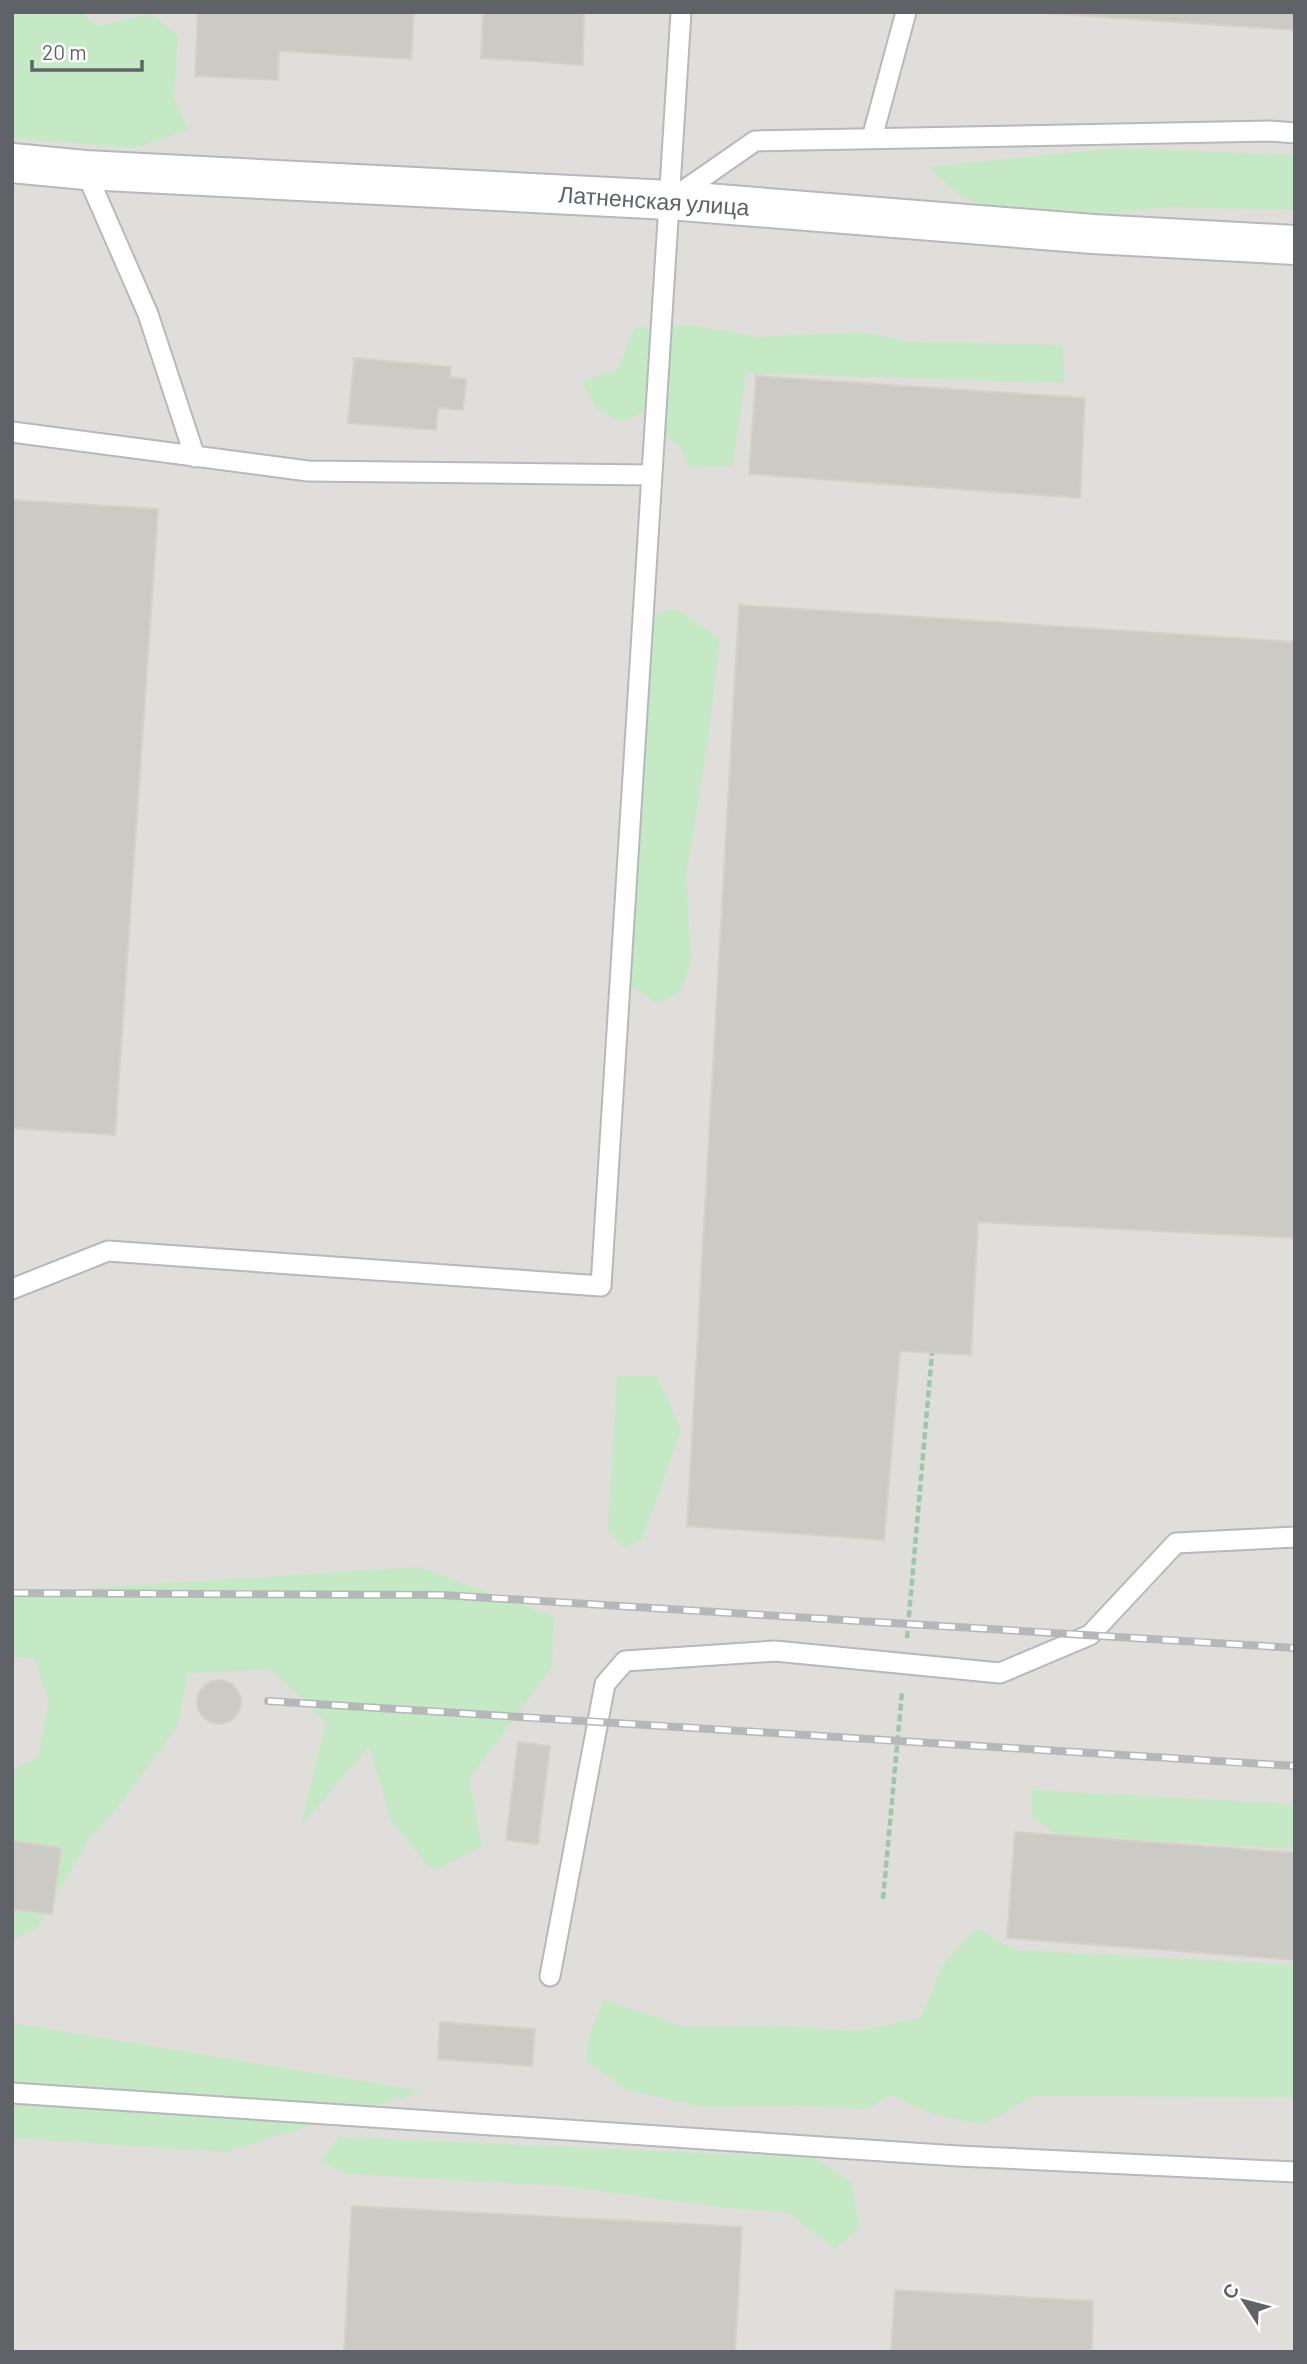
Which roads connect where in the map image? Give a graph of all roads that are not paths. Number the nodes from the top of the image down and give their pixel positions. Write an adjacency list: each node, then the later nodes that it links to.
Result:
1 (681, 12): 7 (lane)
2 (906, 12): 4 (lane)
3 (1295, 133): 4 (lane)
4 (872, 138): 7 (lane)
5 (12, 163): 6 (street, Латненская улица)
6 (85, 170): 7 (street, Латненская улица); 10 (lane)
7 (669, 200): 8 (street, Латненская улица); 11 (lane)
8 (1295, 245)
9 (12, 432): 10 (lane)
10 (195, 457): 11 (lane)
11 (650, 475): 12 (lane)
12 (12, 1289)
13 (1295, 1537): 14 (lane)
14 (550, 1976)
15 (12, 2093): 16 (lane)
16 (1295, 2172)

